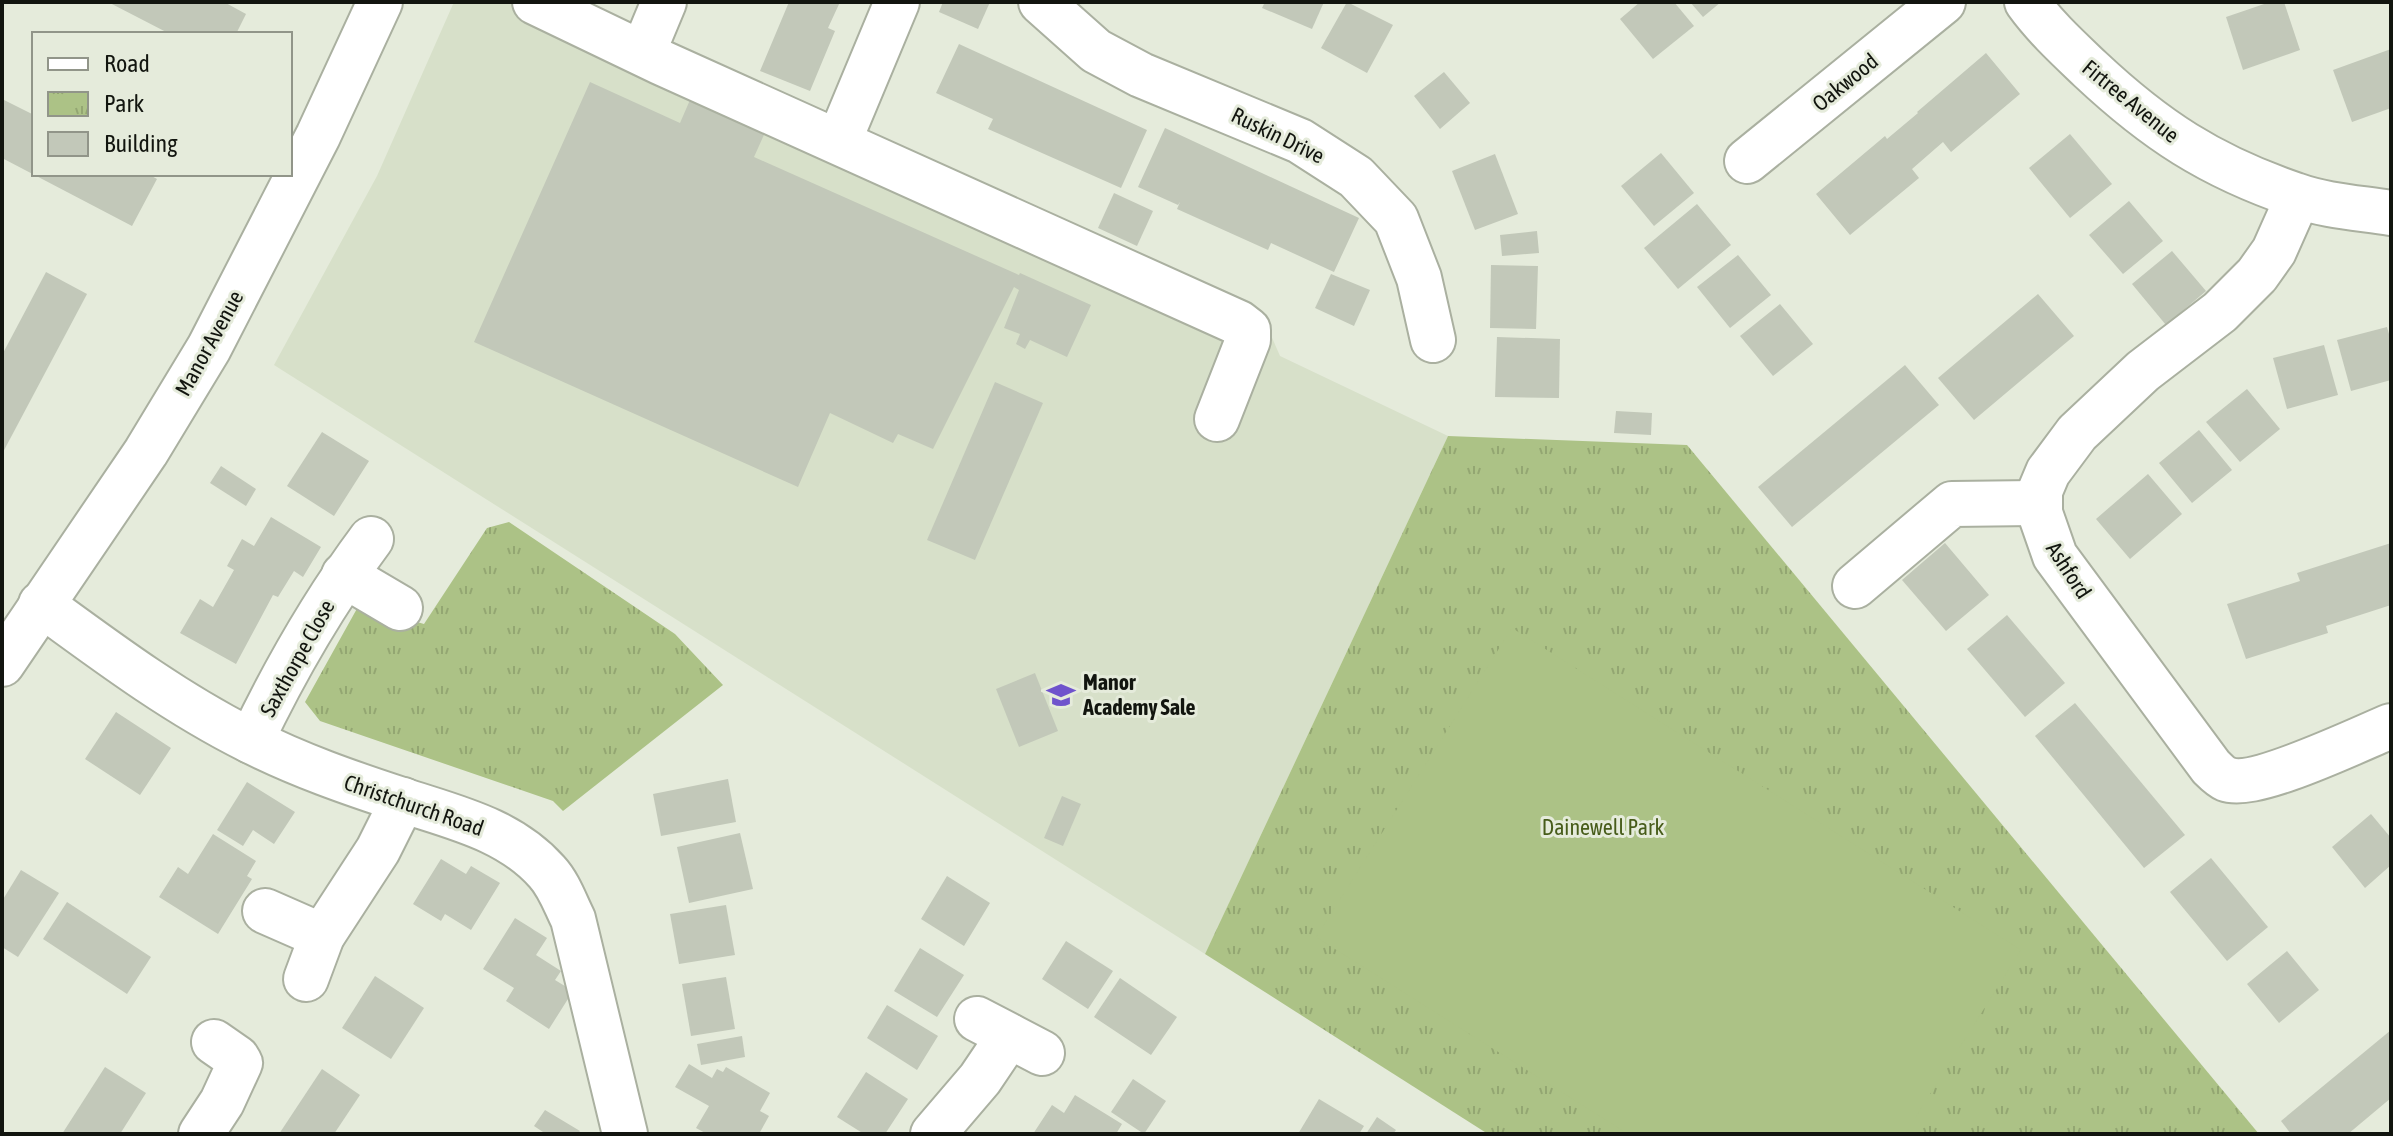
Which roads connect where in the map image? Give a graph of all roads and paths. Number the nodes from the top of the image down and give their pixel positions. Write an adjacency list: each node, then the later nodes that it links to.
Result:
1 (380, 2): 17 (street, Manor Avenue)
2 (535, 2): 12 (street)
3 (897, 2): 7 (street)
4 (1041, 2): 11 (street, Ruskin Drive)
5 (1943, 2): 8 (street, Oakwood)
6 (2027, 2): 9 (street, Firtree Avenue)
7 (841, 136)
8 (1747, 161)
9 (2298, 197): 10 (street, Firtree Avenue); 13 (street)
10 (2391, 213)
11 (1433, 340)
12 (1217, 419)
13 (2040, 503): 16 (street); 20 (street, Ashford)
14 (371, 539): 15 (street, Saxthorpe Close)
15 (344, 575): 18 (street, Saxthorpe Close); 21 (street, Saxthorpe Close)
16 (1855, 586)
17 (41, 604): 19 (street, Manor Avenue); 21 (street, Christchurch Road)
18 (400, 608)
19 (2, 664)
20 (2391, 726)
21 (251, 741): 22 (street, Christchurch Road)
22 (403, 800): 24 (street); 29 (street, Christchurch Road)
23 (265, 911): 24 (street)
24 (322, 936): 25 (street)
25 (306, 979)
26 (1009, 1036): 30 (street)
27 (214, 1042): 28 (street)
28 (201, 1134)
29 (625, 1134)
30 (933, 1134)

